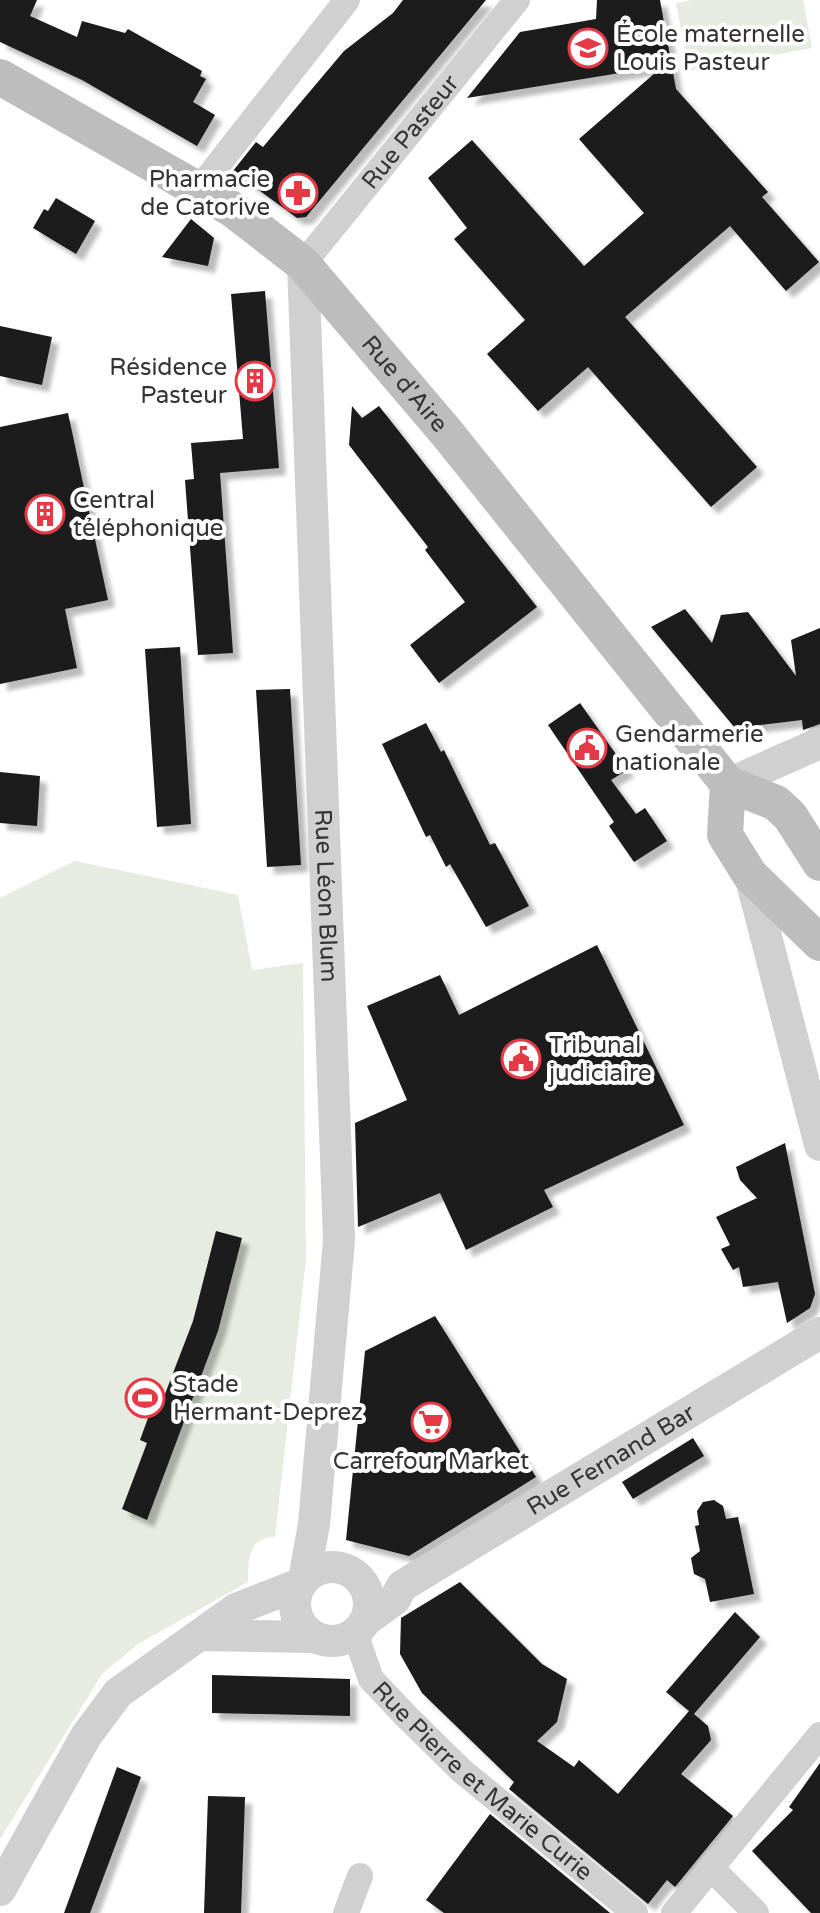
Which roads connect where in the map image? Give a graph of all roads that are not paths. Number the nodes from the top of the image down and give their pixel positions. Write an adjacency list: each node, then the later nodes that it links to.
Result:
1 (347, 0): 4 (street)
2 (517, 0): 5 (street, Rue Pasteur)
3 (0, 77): 4 (main road, Rue d'Aire)
4 (199, 189): 5 (main road, Rue d'Aire)
5 (303, 264): 7 (main road, Rue d'Aire); 13 (street, Rue Léon Blum)
6 (820, 743): 7 (street)
7 (728, 784): 8 (main road); 9 (main road)
8 (819, 869)
9 (750, 875): 10 (main road); 11 (street)
10 (820, 943)
11 (820, 1145)
12 (820, 1333): 14 (street, Rue Fernand Bar)
13 (323, 1576): 14 (street); 15 (street); 16 (street); 17 (street)
14 (402, 1586): 15 (street, Rue Fernand Bar)
15 (360, 1627): 17 (street); 23 (street, Rue Pierre et Marie Curie)
16 (200, 1635): 17 (street); 21 (street)
17 (314, 1637)
18 (820, 1735): 19 (street)
19 (712, 1869): 24 (street); 25 (street)
20 (360, 1876): 22 (street)
21 (0, 1890)
22 (346, 1913)
23 (635, 1913)
24 (674, 1913)
25 (756, 1913)

